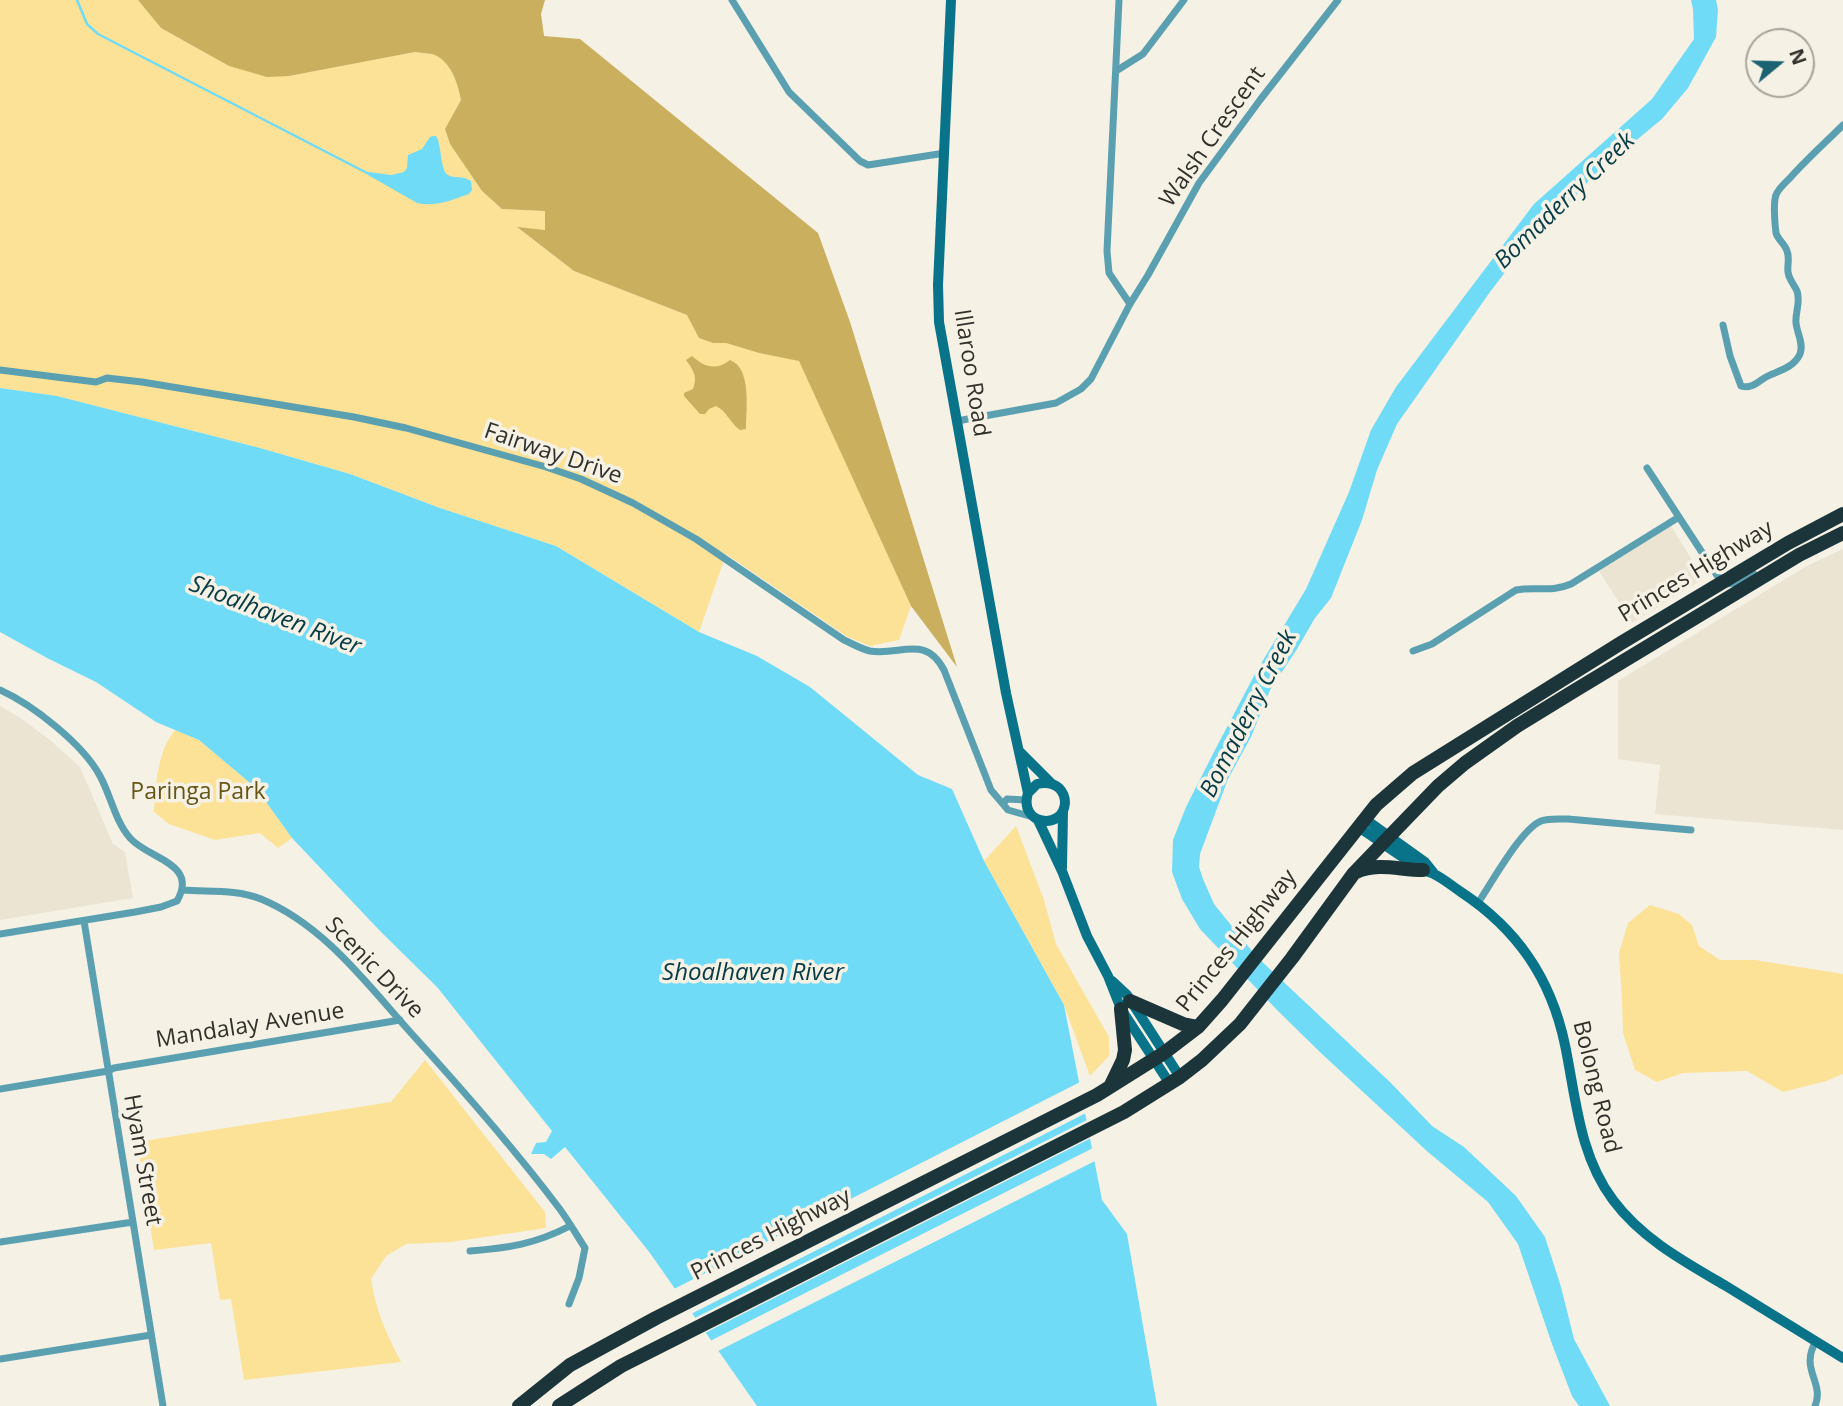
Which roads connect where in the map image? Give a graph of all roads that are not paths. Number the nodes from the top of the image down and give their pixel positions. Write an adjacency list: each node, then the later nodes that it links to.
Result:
1 (732, 0): 8 (street)
2 (951, 0): 8 (main road, Illaroo Road)
3 (1119, 0): 6 (street)
4 (1184, 0): 6 (street)
5 (1338, 0): 9 (street, Walsh Crescent)
6 (1116, 71): 9 (street)
7 (1843, 125): 10 (street)
8 (944, 153): 12 (main road, Illaroo Road)
9 (1130, 304): 12 (street, Walsh Crescent)
10 (1723, 324)
11 (0, 370): 24 (street, Fairway Drive)
12 (957, 421): 21 (main road, Illaroo Road)
13 (1647, 468): 15 (street)
14 (1843, 514): 18 (highway, Princes Highway)
15 (1679, 517): 18 (street); 19 (street)
16 (1843, 533): 17 (highway, Princes Highway)
17 (1799, 555): 18 (street); 29 (highway, Princes Highway)
18 (1722, 583): 27 (highway, Princes Highway)
19 (1413, 651)
20 (0, 690): 33 (street)
21 (1017, 749): 22 (main road, Illaroo Road); 23 (main road, Illaroo Road)
22 (1051, 783): 23 (main road); 25 (main road, Illaroo Road)
23 (1027, 796): 24 (street); 26 (main road, Illaroo Road)
24 (1003, 804): 26 (street)
25 (1063, 809): 26 (main road); 30 (main road, Illaroo Road)
26 (1035, 818): 30 (main road, Illaroo Road)
27 (1362, 823): 29 (main road, Bolong Road); 39 (highway, Princes Highway)
28 (1690, 830): 34 (street)
29 (1386, 840): 31 (main road, Bolong Road); 32 (highway, Princes Highway)
30 (1062, 871): 37 (main road, Illaroo Road)
31 (1429, 872): 32 (highway); 34 (main road, Bolong Road)
32 (1354, 873): 42 (highway, Princes Highway)
33 (183, 890): 35 (street); 38 (street, Scenic Drive)
34 (1478, 903): 51 (main road, Bolong Road)
35 (84, 921): 36 (street); 41 (street, Hyam Street)
36 (0, 934)
37 (1126, 1005): 39 (highway); 40 (main road, Illaroo Road); 44 (highway)
38 (400, 1020): 41 (street, Mandalay Avenue); 46 (street, Scenic Drive)
39 (1198, 1027): 40 (highway, Princes Highway)
40 (1159, 1056): 42 (main road, Illaroo Road); 44 (highway, Princes Highway)
41 (107, 1071): 43 (street, Mandalay Avenue); 45 (street, Hyam Street)
42 (1175, 1080): 56 (highway, Princes Highway)
43 (0, 1089)
44 (1103, 1092): 54 (highway, Princes Highway)
45 (133, 1222): 47 (street); 50 (street, Hyam Street)
46 (570, 1226): 48 (street); 49 (street, Scenic Drive)
47 (0, 1242)
48 (470, 1251)
49 (569, 1304)
50 (151, 1335): 53 (street); 55 (street, Hyam Street)
51 (1816, 1341): 52 (main road, Bolong Road); 57 (street)
52 (1843, 1358)
53 (0, 1359)
54 (518, 1405)
55 (163, 1406)
56 (559, 1406)
57 (1815, 1406)

